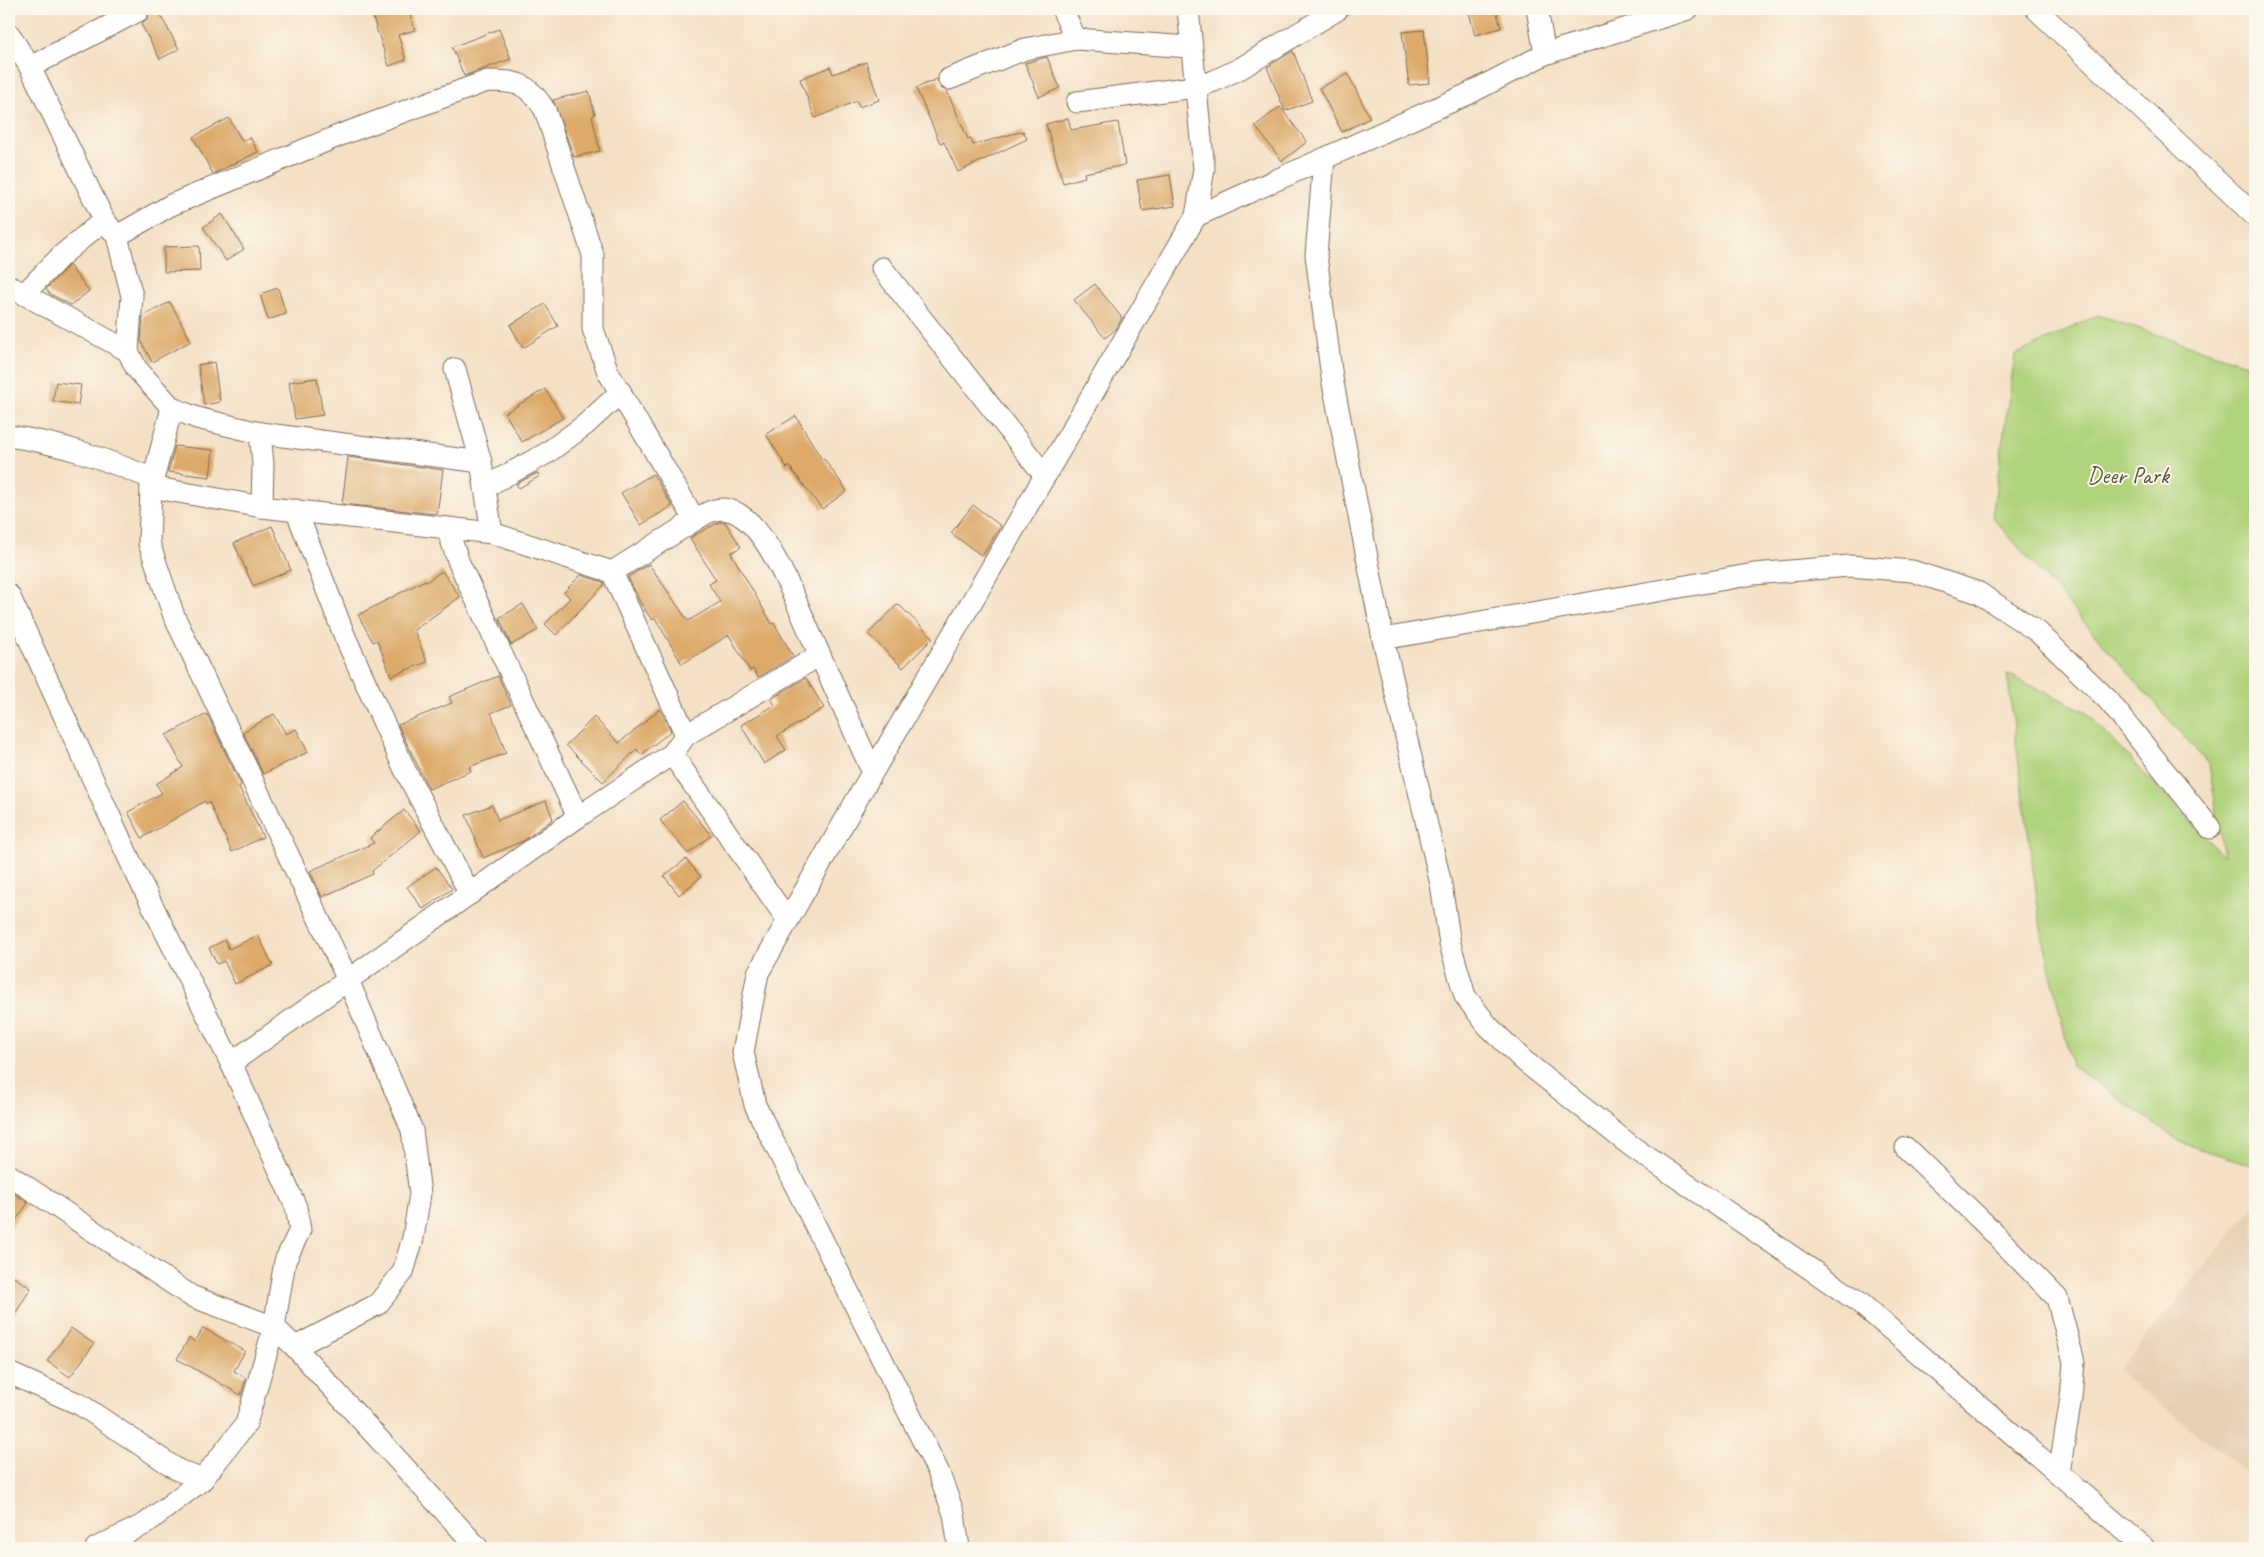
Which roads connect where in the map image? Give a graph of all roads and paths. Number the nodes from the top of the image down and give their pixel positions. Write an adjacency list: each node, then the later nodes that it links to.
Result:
1 (1062, 9): 10 (street)
2 (1188, 9): 11 (street)
3 (1537, 9): 12 (street)
4 (1688, 9): 8 (street)
5 (2036, 9): 19 (street)
6 (141, 10): 13 (street)
7 (1336, 10): 15 (street)
8 (1649, 15): 12 (street)
9 (9, 34): 13 (street)
10 (1076, 39): 11 (street); 14 (street)
11 (1190, 46): 15 (street)
12 (1545, 54): 17 (street)
13 (30, 67): 20 (street)
14 (949, 79)
15 (1195, 87): 16 (street); 18 (street)
16 (1077, 102)
17 (1324, 160): 18 (street); 40 (street)
18 (1196, 216): 30 (street)
19 (2255, 216)
20 (110, 228): 22 (street); 23 (street); 25 (street)
21 (882, 268): 30 (street)
22 (14, 292): 23 (street)
23 (128, 351): 26 (street)
24 (455, 369): 29 (street)
25 (621, 392): 32 (street); 35 (street)
26 (172, 408): 27 (street); 31 (street)
27 (260, 433): 29 (street); 33 (street)
28 (9, 436): 31 (street)
29 (481, 462): 32 (street)
30 (1045, 476): 44 (street)
31 (152, 483): 33 (street); 49 (street)
32 (485, 487): 37 (street)
33 (262, 507): 34 (street)
34 (296, 510): 36 (street); 47 (street)
35 (695, 520): 38 (street); 41 (street)
36 (447, 528): 37 (street); 45 (street)
37 (492, 533): 38 (street)
38 (612, 572): 42 (street)
39 (9, 595): 50 (street)
40 (1383, 639): 46 (street); 56 (street)
41 (820, 655): 42 (street); 44 (street)
42 (686, 735): 43 (street)
43 (672, 754): 45 (street); 48 (street)
44 (872, 771): 48 (street)
45 (578, 817): 47 (street)
46 (2210, 828)
47 (470, 894): 49 (street)
48 (787, 919): 60 (street)
49 (348, 980): 50 (street); 54 (street)
50 (232, 1063): 53 (street)
51 (1906, 1148): 56 (street)
52 (9, 1175): 53 (street)
53 (274, 1327): 54 (street); 57 (street)
54 (295, 1347): 59 (street)
55 (9, 1373): 57 (street)
56 (2059, 1473): 61 (street)
57 (202, 1480): 58 (street)
58 (96, 1548)
59 (478, 1548)
60 (959, 1548)
61 (2145, 1548)

